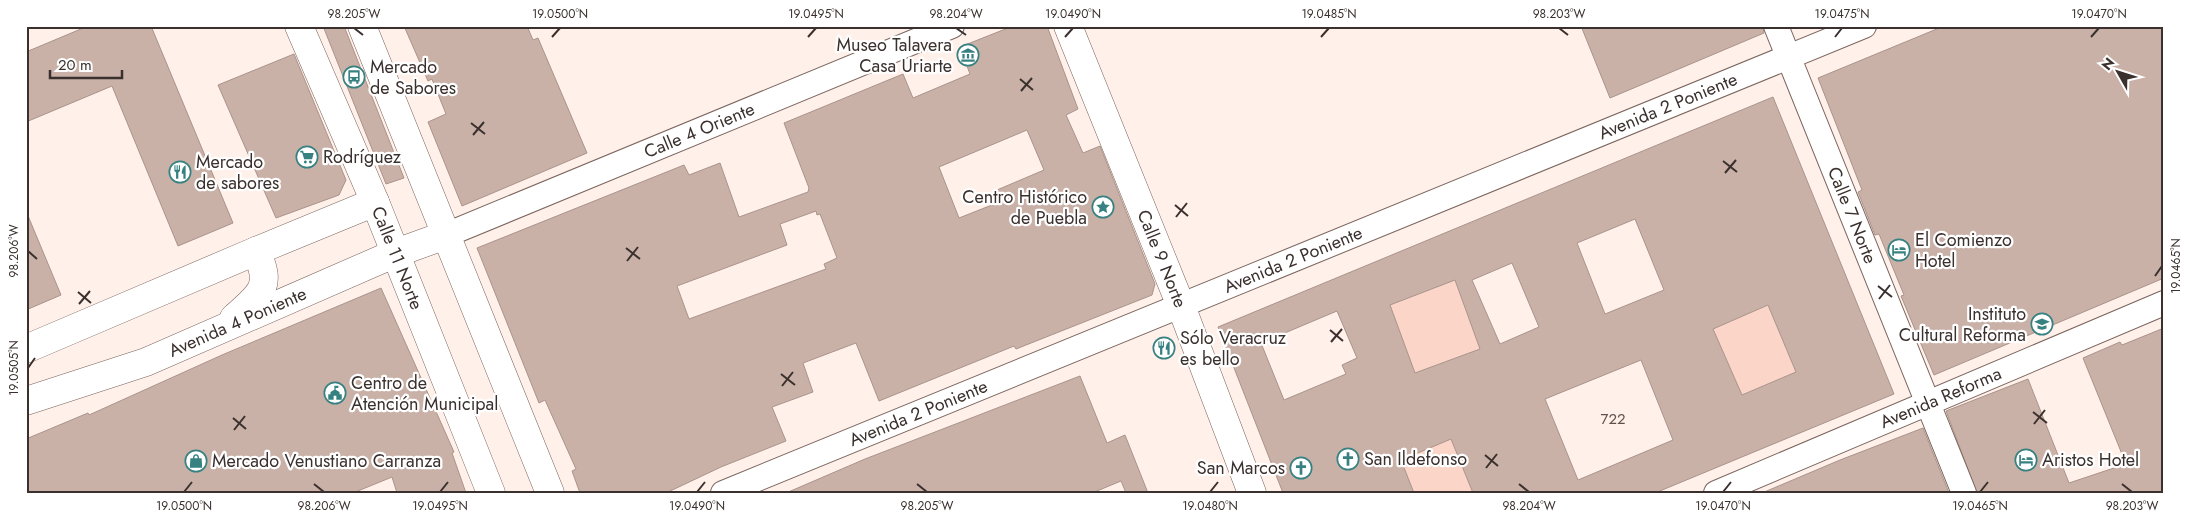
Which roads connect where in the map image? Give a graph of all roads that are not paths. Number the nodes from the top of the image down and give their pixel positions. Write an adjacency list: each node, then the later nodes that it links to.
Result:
1 (299, 26): 8 (main road, Calle 11 Norte)
2 (362, 26): 9 (main road)
3 (952, 26): 9 (street, Calle 4 Oriente)
4 (1068, 26): 13 (main road, Calle 9 Norte)
5 (1776, 26): 7 (street, Calle 7 Norte)
6 (1864, 26): 7 (street, Avenida 2 Poniente)
7 (1788, 58): 13 (street, Avenida 2 Poniente); 17 (street, Calle 7 Norte)
8 (376, 202): 10 (main road); 11 (main road, Calle 11 Norte)
9 (446, 235): 11 (main road, Avenida 4 Poniente); 19 (main road)
10 (256, 250): 14 (main road); 15 (main road)
11 (396, 253): 14 (main road, Avenida 4 Poniente); 18 (main road, Calle 11 Norte)
12 (2164, 303): 17 (street, Avenida Reforma)
13 (1181, 306): 20 (street, Avenida 2 Poniente); 21 (main road, Calle 9 Norte)
14 (221, 329): 16 (main road, Avenida 4 Poniente)
15 (26, 349)
16 (26, 401)
17 (1929, 402): 22 (street, Avenida Reforma); 23 (street, Calle 7 Norte)
18 (491, 493)
19 (550, 493)
20 (723, 493)
21 (1252, 493)
22 (1716, 493)
23 (1964, 493)

